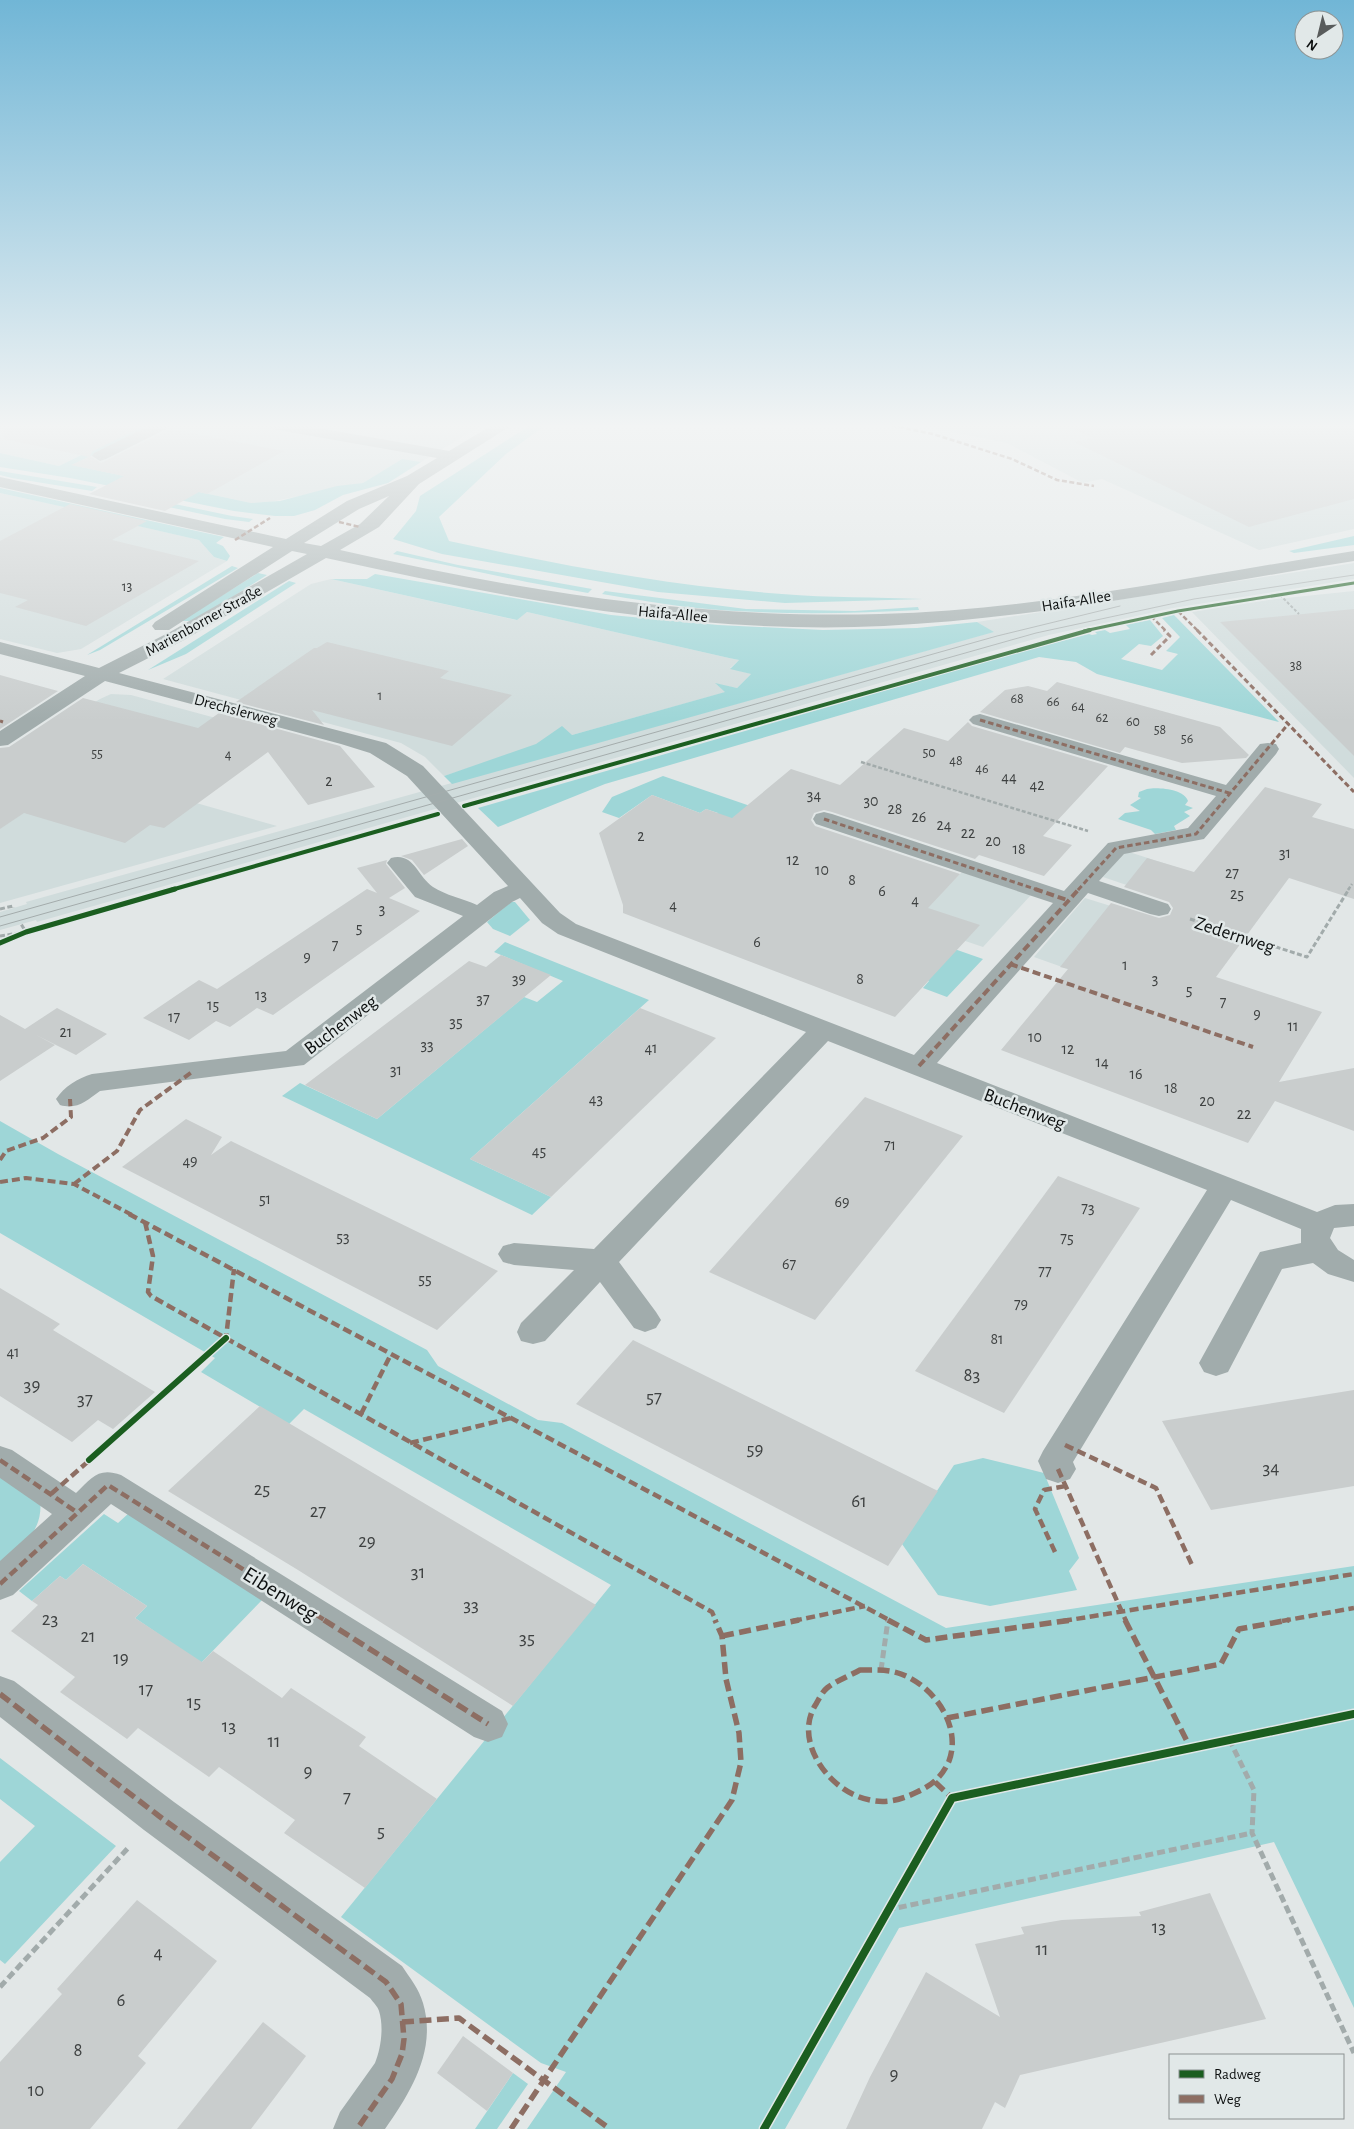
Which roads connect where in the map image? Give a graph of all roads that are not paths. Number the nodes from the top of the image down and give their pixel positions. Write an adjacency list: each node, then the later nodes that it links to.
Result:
1 (188, 523): 4 (street, Haifa-Allee)
2 (322, 523): 4 (street, Marienborner Straße)
3 (372, 523): 5 (street, Marienborner Straße)
4 (286, 545): 5 (street, Haifa-Allee); 8 (street, Marienborner Straße)
5 (324, 553): 6 (street, Haifa-Allee); 8 (street, Marienborner Straße)
6 (1354, 556)
7 (0, 648): 8 (street, Drechslerweg)
8 (104, 672): 10 (street, Marienborner Straße); 13 (street, Drechslerweg)
9 (980, 720): 12 (street)
10 (0, 740)
11 (1268, 749): 12 (street)
12 (1229, 793): 17 (street)
13 (452, 810): 16 (street, Buchenweg)
14 (824, 819): 17 (street)
15 (399, 864): 19 (street)
16 (522, 888): 19 (street, Buchenweg); 20 (street, Buchenweg)
17 (1074, 892): 18 (street); 21 (street)
18 (1159, 909)
19 (481, 915): 22 (street, Buchenweg)
20 (824, 1029): 21 (street, Buchenweg); 27 (street)
21 (919, 1066): 23 (street, Buchenweg)
22 (70, 1099)
23 (1225, 1186): 25 (street, Buchenweg); 33 (street)
24 (1354, 1215): 25 (street)
25 (1318, 1238): 28 (street, Buchenweg); 31 (street)
26 (514, 1254): 27 (street)
27 (601, 1261): 29 (street); 30 (street)
28 (1354, 1271)
29 (644, 1320)
30 (533, 1332)
31 (1216, 1363)
32 (0, 1460): 34 (street)
33 (1058, 1469)
34 (78, 1513): 35 (street, Eibenweg); 37 (street, Eibenweg)
35 (0, 1584)
36 (0, 1694): 38 (street)
37 (488, 1724)
38 (357, 2129)

